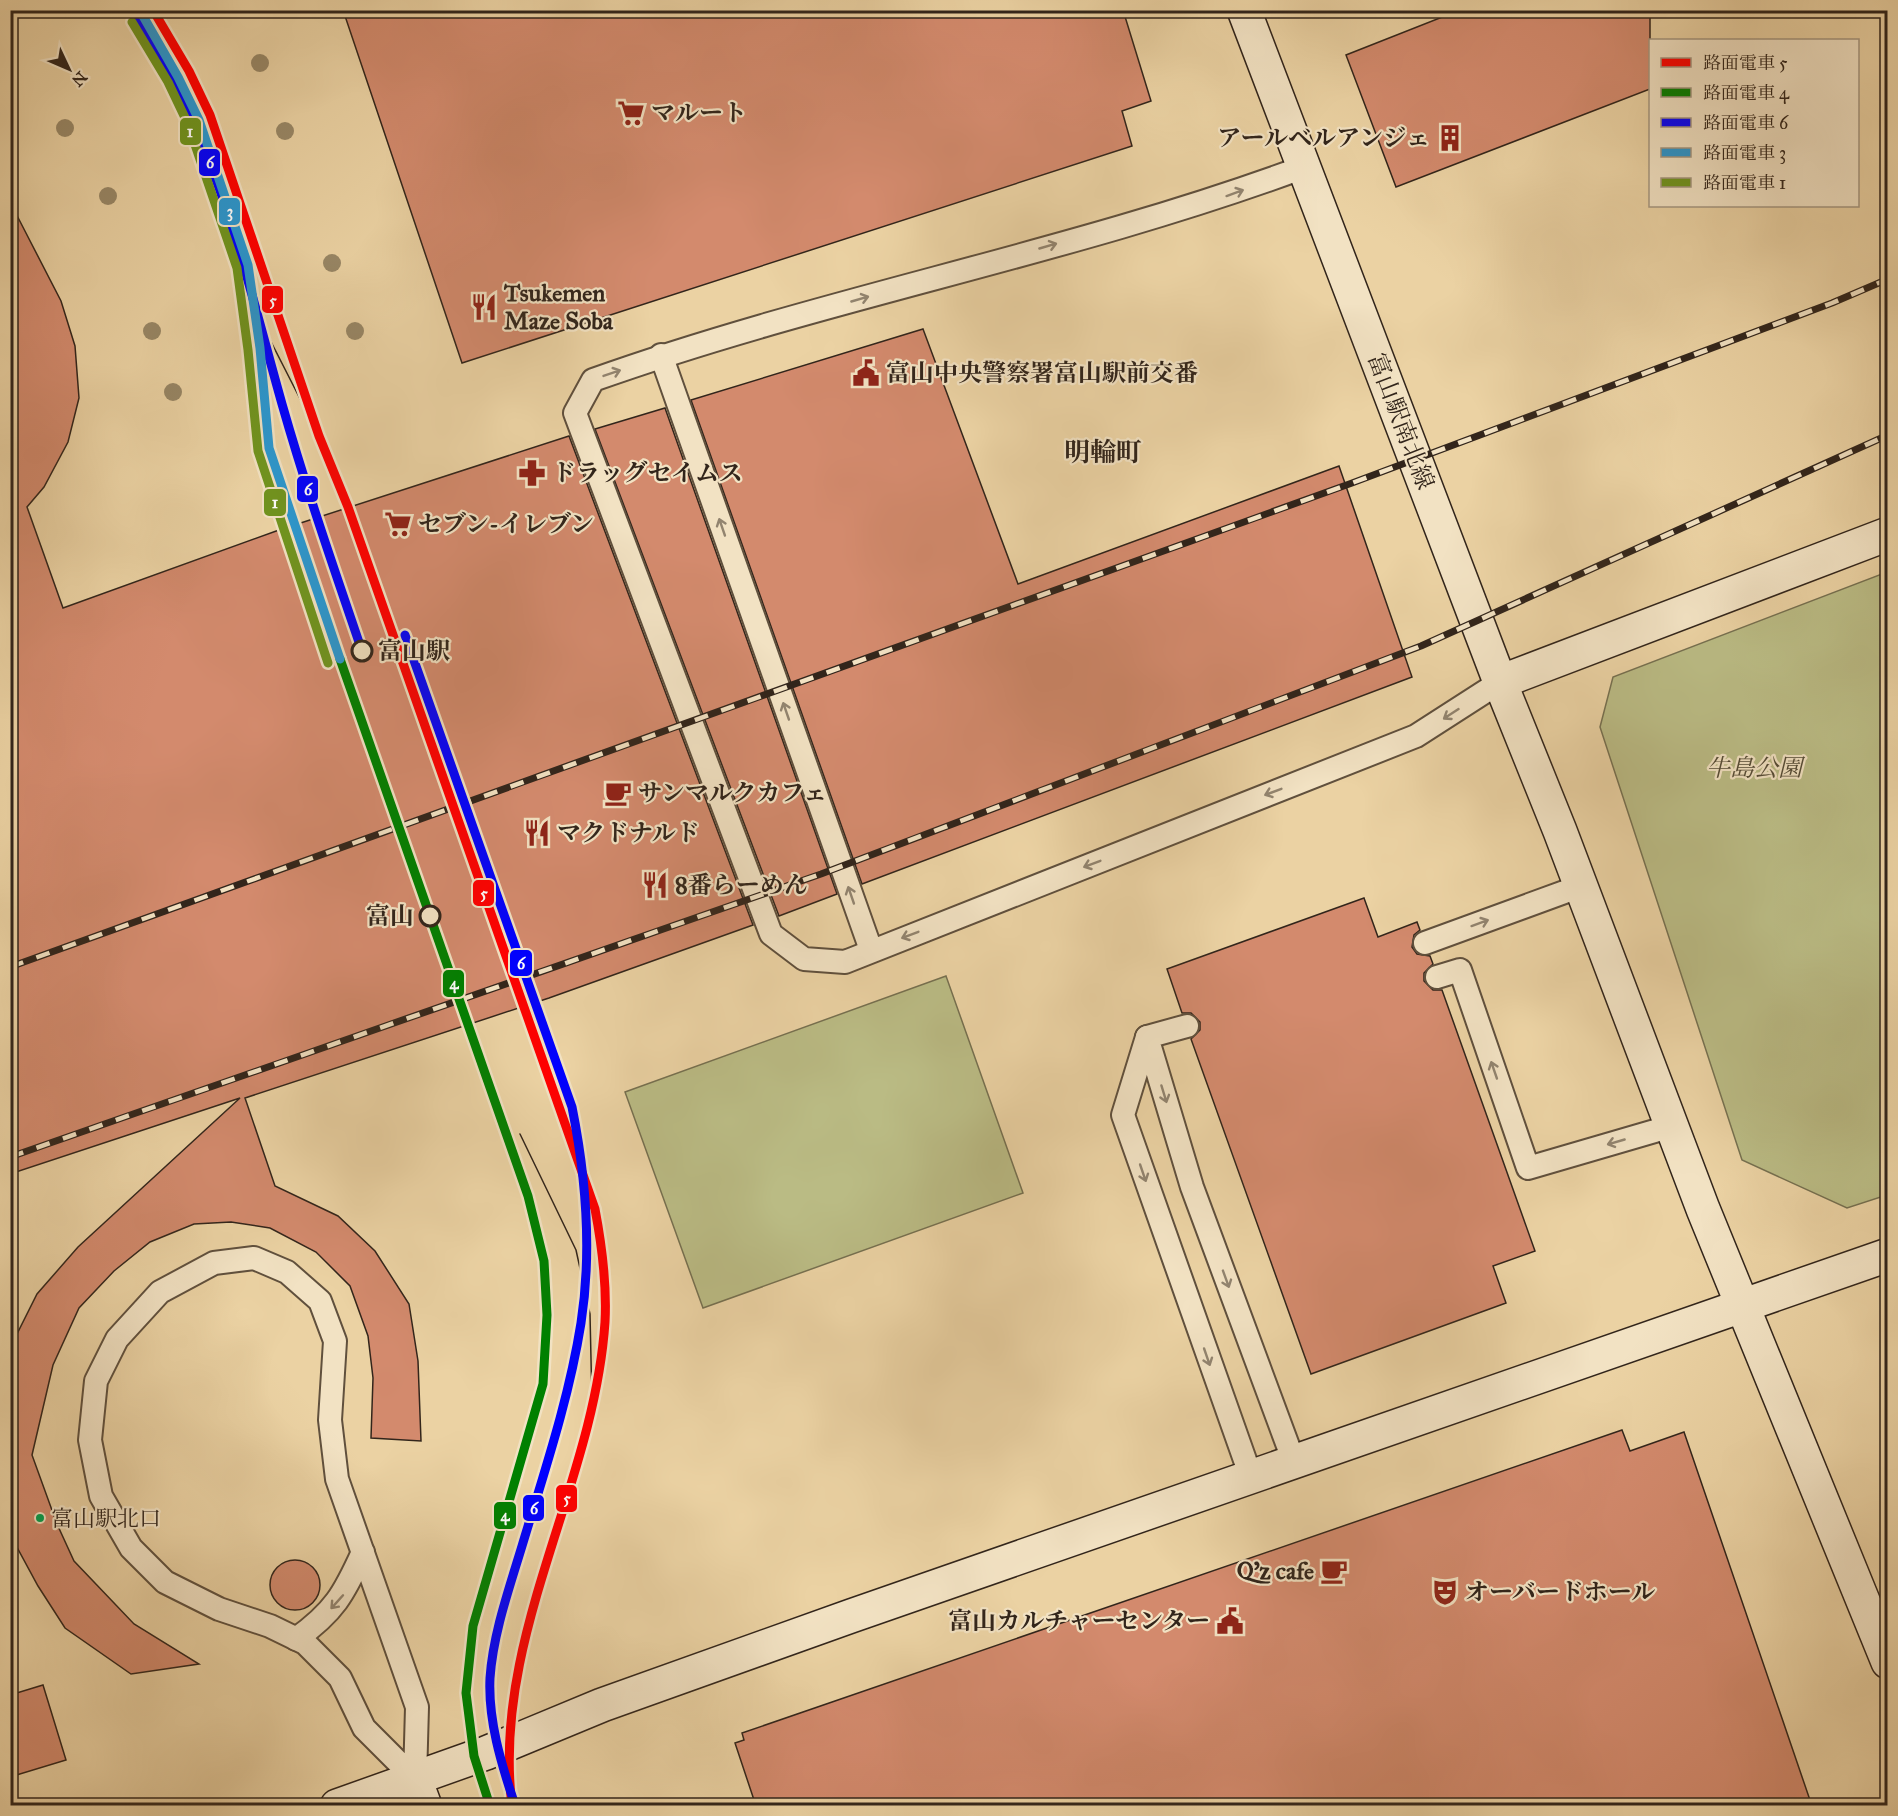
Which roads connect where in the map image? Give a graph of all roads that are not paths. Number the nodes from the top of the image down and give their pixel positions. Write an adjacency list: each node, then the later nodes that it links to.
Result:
1 (1244, 10): 2 (street, 富山駅南北線)
2 (1304, 167): 3 (lane, one-way to 2); 5 (street, 富山駅南北線)
3 (661, 355): 8 (lane, one-way to 3); 8 (lane, one-way to 3)
4 (1887, 534): 5 (street)
5 (1500, 682): 6 (street, 富山駅南北線); 8 (lane, one-way to 8)
6 (1581, 886): 7 (lane, one-way to 6); 12 (street, 富山駅南北線)
7 (1425, 943)
8 (871, 951)
9 (1437, 977): 12 (lane, one-way to 9)
10 (1187, 1026): 11 (lane)
11 (1147, 1037): 15 (lane, one-way to 15); 16 (lane, one-way to 16)
12 (1672, 1126): 14 (street, 富山駅南北線)
13 (1887, 1255): 14 (street)
14 (1742, 1304): 15 (street); 19 (street, 富山駅南北線)
15 (1294, 1462): 16 (street)
16 (1251, 1477): 20 (street)
17 (363, 1552): 18 (lane, one-way to 18); 18 (lane); 20 (lane)
18 (296, 1639): 20 (lane)
19 (1887, 1662)
20 (420, 1792): 21 (street)
21 (337, 1806)

